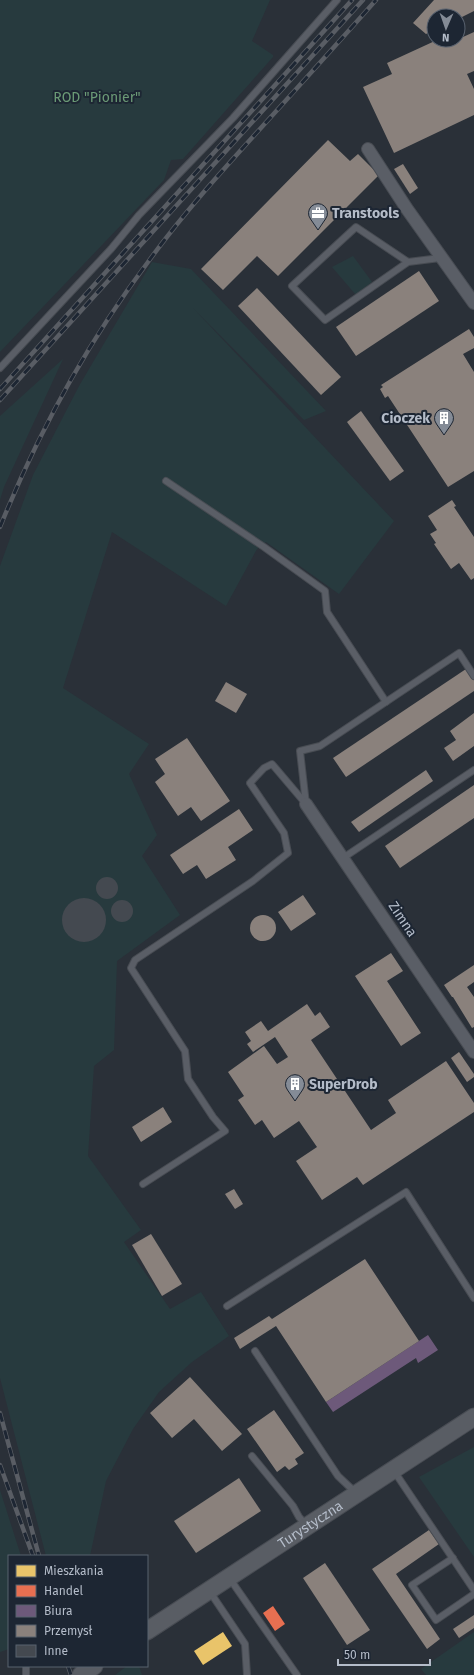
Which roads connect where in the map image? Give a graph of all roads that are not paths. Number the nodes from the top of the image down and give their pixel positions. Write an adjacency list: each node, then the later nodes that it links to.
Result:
1 (337, 0): 6 (lane)
2 (368, 149): 3 (street)
3 (440, 258): 4 (lane); 5 (street)
4 (408, 262): 4 (lane)
5 (474, 304)
6 (0, 368)
7 (166, 481): 9 (lane)
8 (474, 676): 9 (lane)
9 (386, 702): 11 (lane)
10 (474, 770): 12 (lane)
11 (306, 804): 13 (street, Zimna); 14 (lane)
12 (346, 856)
13 (474, 1052)
14 (144, 1184)
15 (474, 1298): 16 (lane)
16 (227, 1306)
17 (255, 1351): 21 (lane)
18 (474, 1417): 20 (main road, Turystyczna)
19 (252, 1456): 22 (lane)
20 (393, 1470): 21 (main road, Turystyczna); 23 (lane)
21 (357, 1494): 22 (main road, Turystyczna)
22 (307, 1526): 24 (main road, Turystyczna)
23 (453, 1558): 26 (lane); 27 (lane)
24 (229, 1578): 25 (main road, Turystyczna); 32 (lane)
25 (209, 1590): 28 (main road, Turystyczna); 31 (lane)
26 (474, 1590)
27 (474, 1594)
28 (148, 1630)
29 (93, 1667): 30 (main road)
30 (81, 1675)
31 (247, 1675)
32 (297, 1675)

